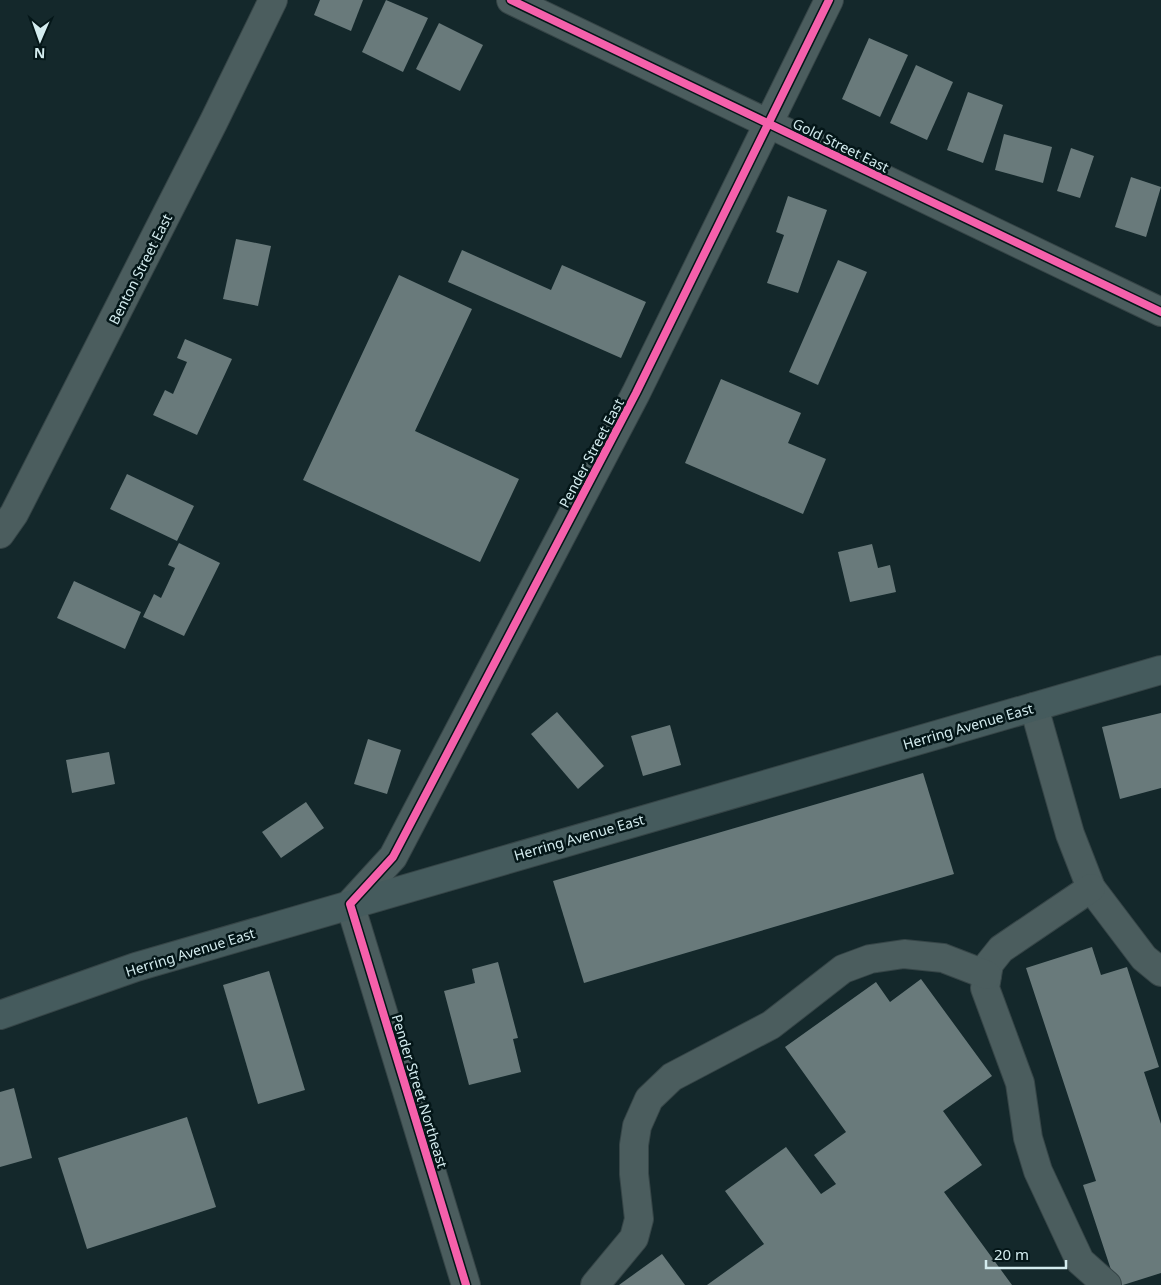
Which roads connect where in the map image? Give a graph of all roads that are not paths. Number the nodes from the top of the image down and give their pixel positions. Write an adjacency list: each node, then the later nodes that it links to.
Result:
1 (273, 0): 6 (street, Benton Street East)
2 (511, 0): 4 (street, Gold Street East)
3 (829, 0): 4 (street, Pender Street East)
4 (768, 124): 5 (street, Gold Street East); 10 (street, Pender Street East)
5 (1161, 312)
6 (0, 534)
7 (1161, 670): 8 (main road, Herring Avenue East)
8 (1034, 707): 9 (street); 10 (main road, Herring Avenue East)
9 (1091, 888): 11 (street); 12 (street)
10 (350, 904): 13 (main road, Herring Avenue East); 14 (street, Pender Street Northeast)
11 (1161, 972)
12 (987, 975): 15 (street); 16 (street)
13 (0, 1015)
14 (466, 1285)
15 (595, 1285)
16 (1107, 1285)

